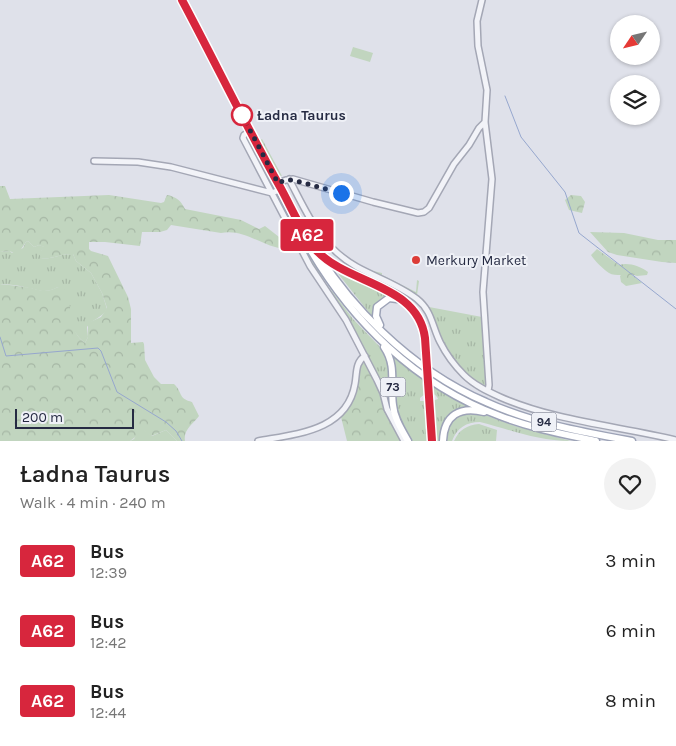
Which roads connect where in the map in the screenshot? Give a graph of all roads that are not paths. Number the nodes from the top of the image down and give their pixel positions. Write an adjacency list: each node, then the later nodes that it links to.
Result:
1 (182, 0): 4 (main road, 73)
2 (482, 0): 3 (street)
3 (485, 122): 6 (street); 14 (street)
4 (250, 131): 7 (main road, 73); 8 (street)
5 (94, 161): 8 (street)
6 (288, 179): 7 (street); 14 (street)
7 (278, 187): 8 (street); 9 (main road, 73); 11 (main road, 73)
8 (272, 193): 13 (street)
9 (316, 250): 10 (main road, 73); 12 (main road, 94)
10 (400, 299): 12 (main road); 20 (main road, 73, bridge)
11 (374, 334): 15 (main road, 94); 19 (main road, 73)
12 (388, 336): 23 (main road, 94)
13 (365, 356): 17 (street); 18 (street)
14 (488, 391): 16 (street)
15 (498, 416): 21 (main road); 22 (main road, 94)
16 (676, 440)
17 (258, 441)
18 (404, 441)
19 (408, 441)
20 (432, 441)
21 (443, 441)
22 (596, 441)
23 (632, 441)

